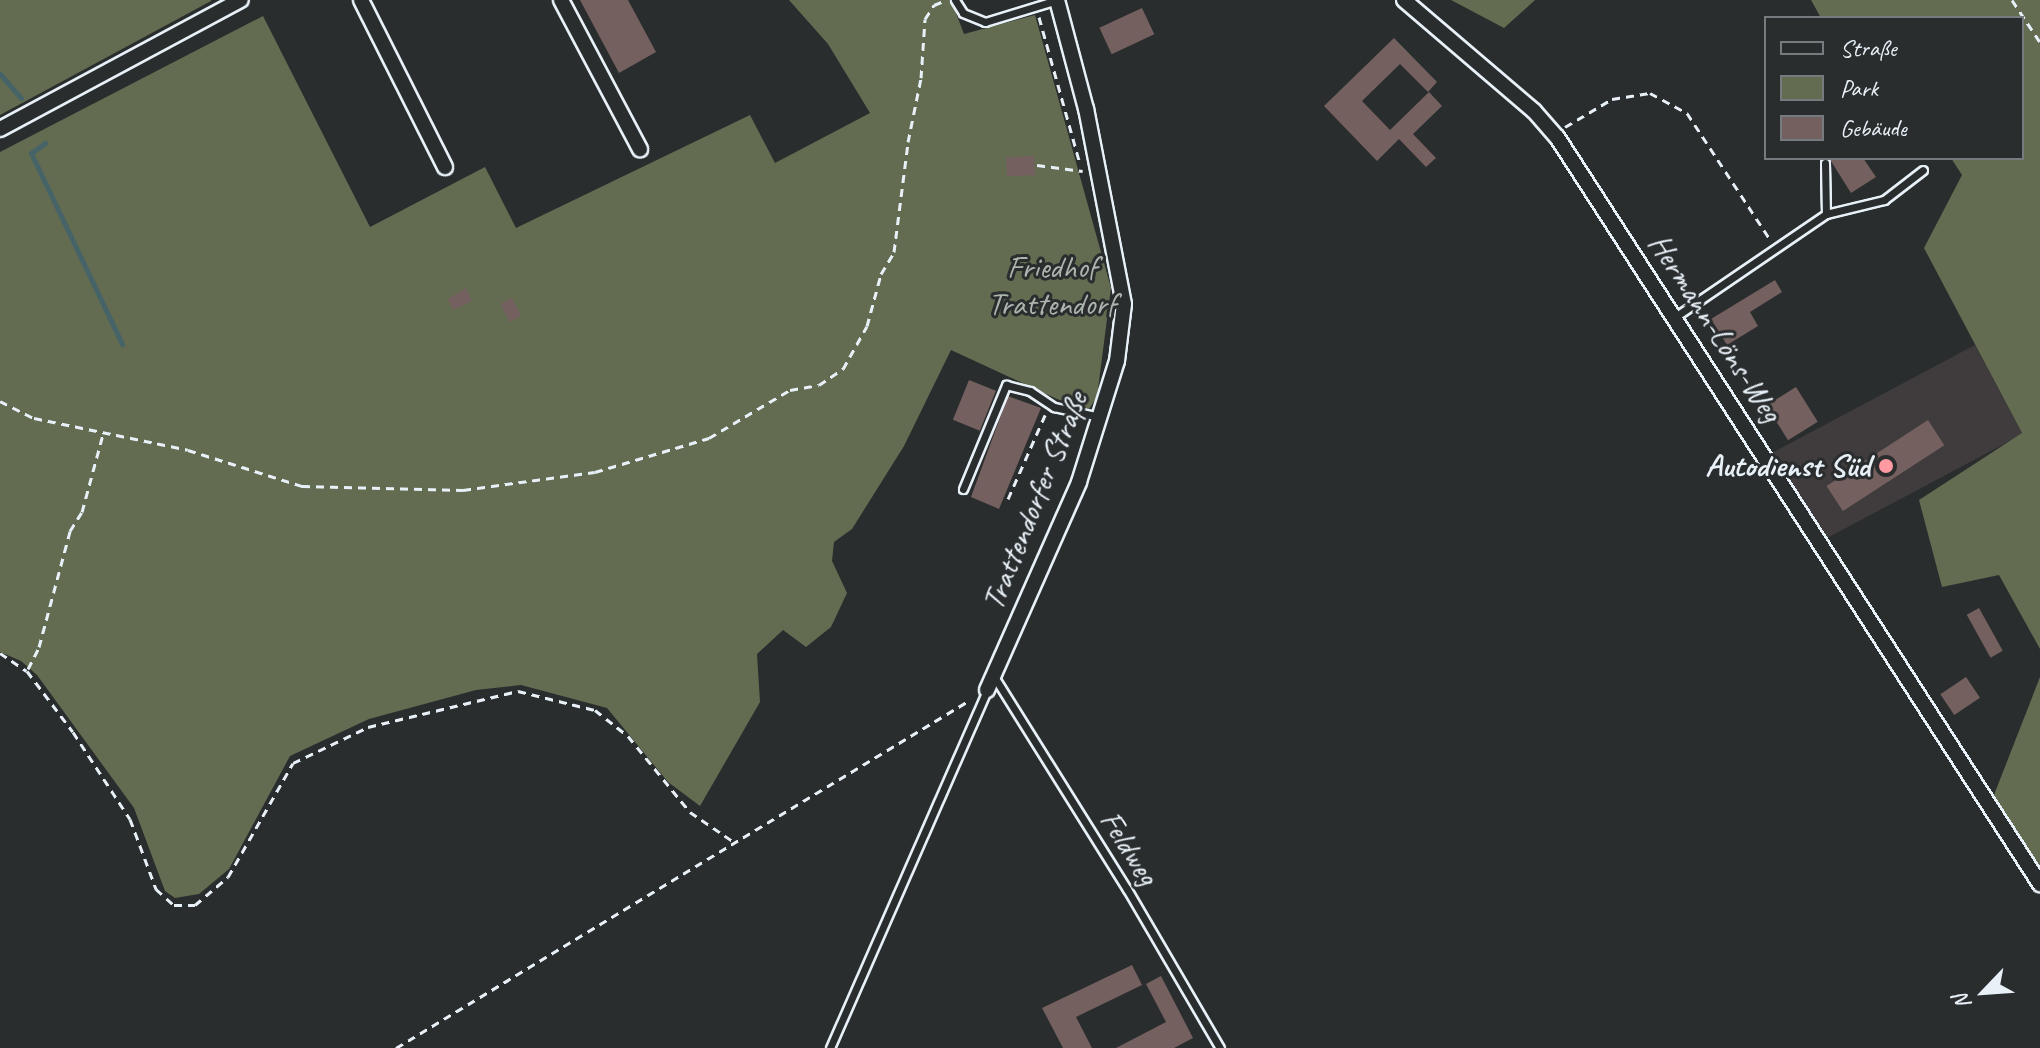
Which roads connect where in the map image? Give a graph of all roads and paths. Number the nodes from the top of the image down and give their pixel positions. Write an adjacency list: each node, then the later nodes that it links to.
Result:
1 (241, 0): 11 (street)
2 (361, 0): 16 (street)
3 (561, 0): 13 (street)
4 (946, 0): 26 (path)
5 (955, 0): 8 (lane)
6 (1057, 0): 8 (lane); 19 (street, Trattendorfer Straße)
7 (1404, 0): 12 (street, Hermann-Löns-Weg)
8 (1036, 8): 18 (path)
9 (2024, 18): 10 (path)
10 (2040, 42)
11 (0, 129)
12 (1554, 134): 21 (path); 22 (street, Hermann-Löns-Weg)
13 (640, 149)
14 (1825, 163): 20 (lane)
15 (1037, 165): 18 (path)
16 (445, 167)
17 (1923, 170): 20 (lane)
18 (1082, 171): 19 (path)
19 (1099, 173): 25 (street, Trattendorfer Straße)
20 (1826, 214): 21 (lane)
21 (1776, 248): 22 (lane)
22 (1675, 317): 33 (street, Hermann-Löns-Weg)
23 (0, 401): 26 (path)
24 (1054, 407): 25 (lane); 27 (lane); 28 (path)
25 (1101, 417): 31 (street, Trattendorfer Straße)
26 (103, 434): 30 (path)
27 (963, 489)
28 (1008, 499)
29 (0, 653): 30 (path)
30 (27, 671): 32 (path)
31 (990, 683): 32 (path); 35 (lane); 36 (lane, Feldweg)
32 (734, 842): 34 (path)
33 (2040, 884)
34 (396, 1048)
35 (830, 1048)
36 (1220, 1048)

